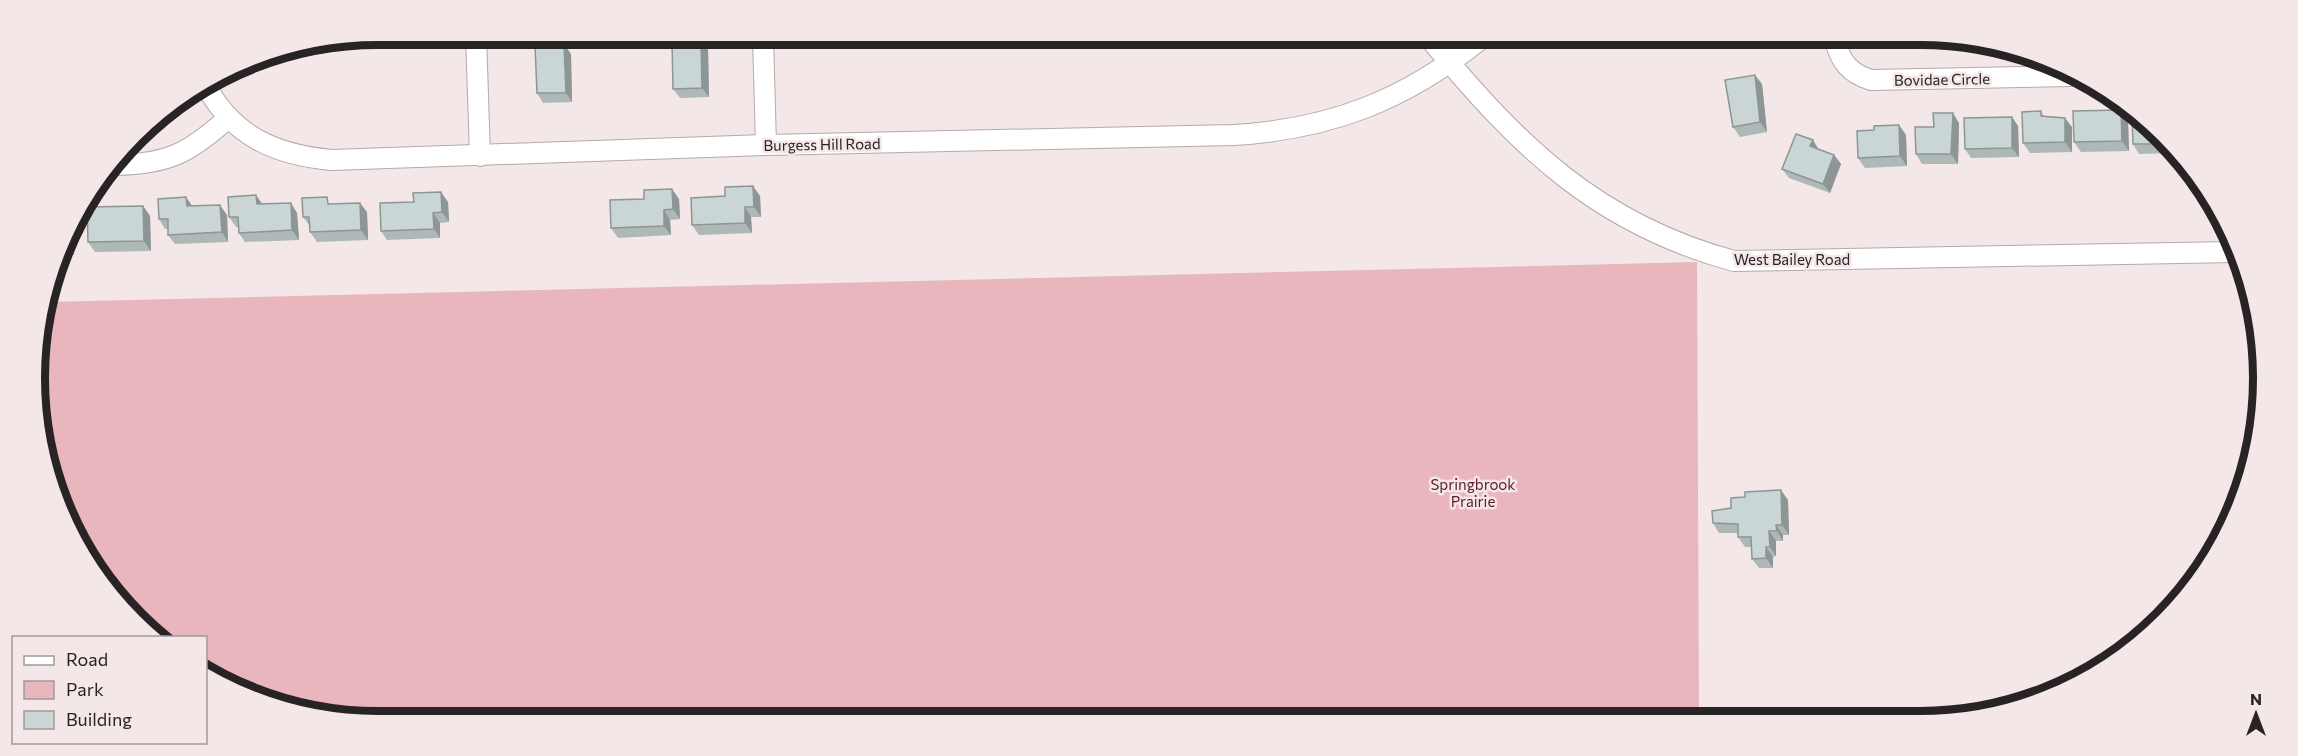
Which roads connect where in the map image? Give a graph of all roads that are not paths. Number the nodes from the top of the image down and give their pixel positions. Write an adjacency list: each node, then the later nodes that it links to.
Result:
1 (476, 45): 11 (street)
2 (763, 45): 10 (street)
3 (1436, 45): 6 (street, West Bailey Road)
4 (1474, 45): 6 (street, Burgess Hill Road)
5 (1837, 45): 7 (street, Bovidae Circle)
6 (1451, 63): 10 (street, Burgess Hill Road); 13 (street, West Bailey Road)
7 (2061, 76)
8 (209, 91): 9 (street, Burgess Hill Road)
9 (227, 118): 11 (street, Burgess Hill Road); 12 (street)
10 (766, 145): 11 (street, Burgess Hill Road)
11 (480, 156)
12 (123, 165)
13 (2228, 252)

